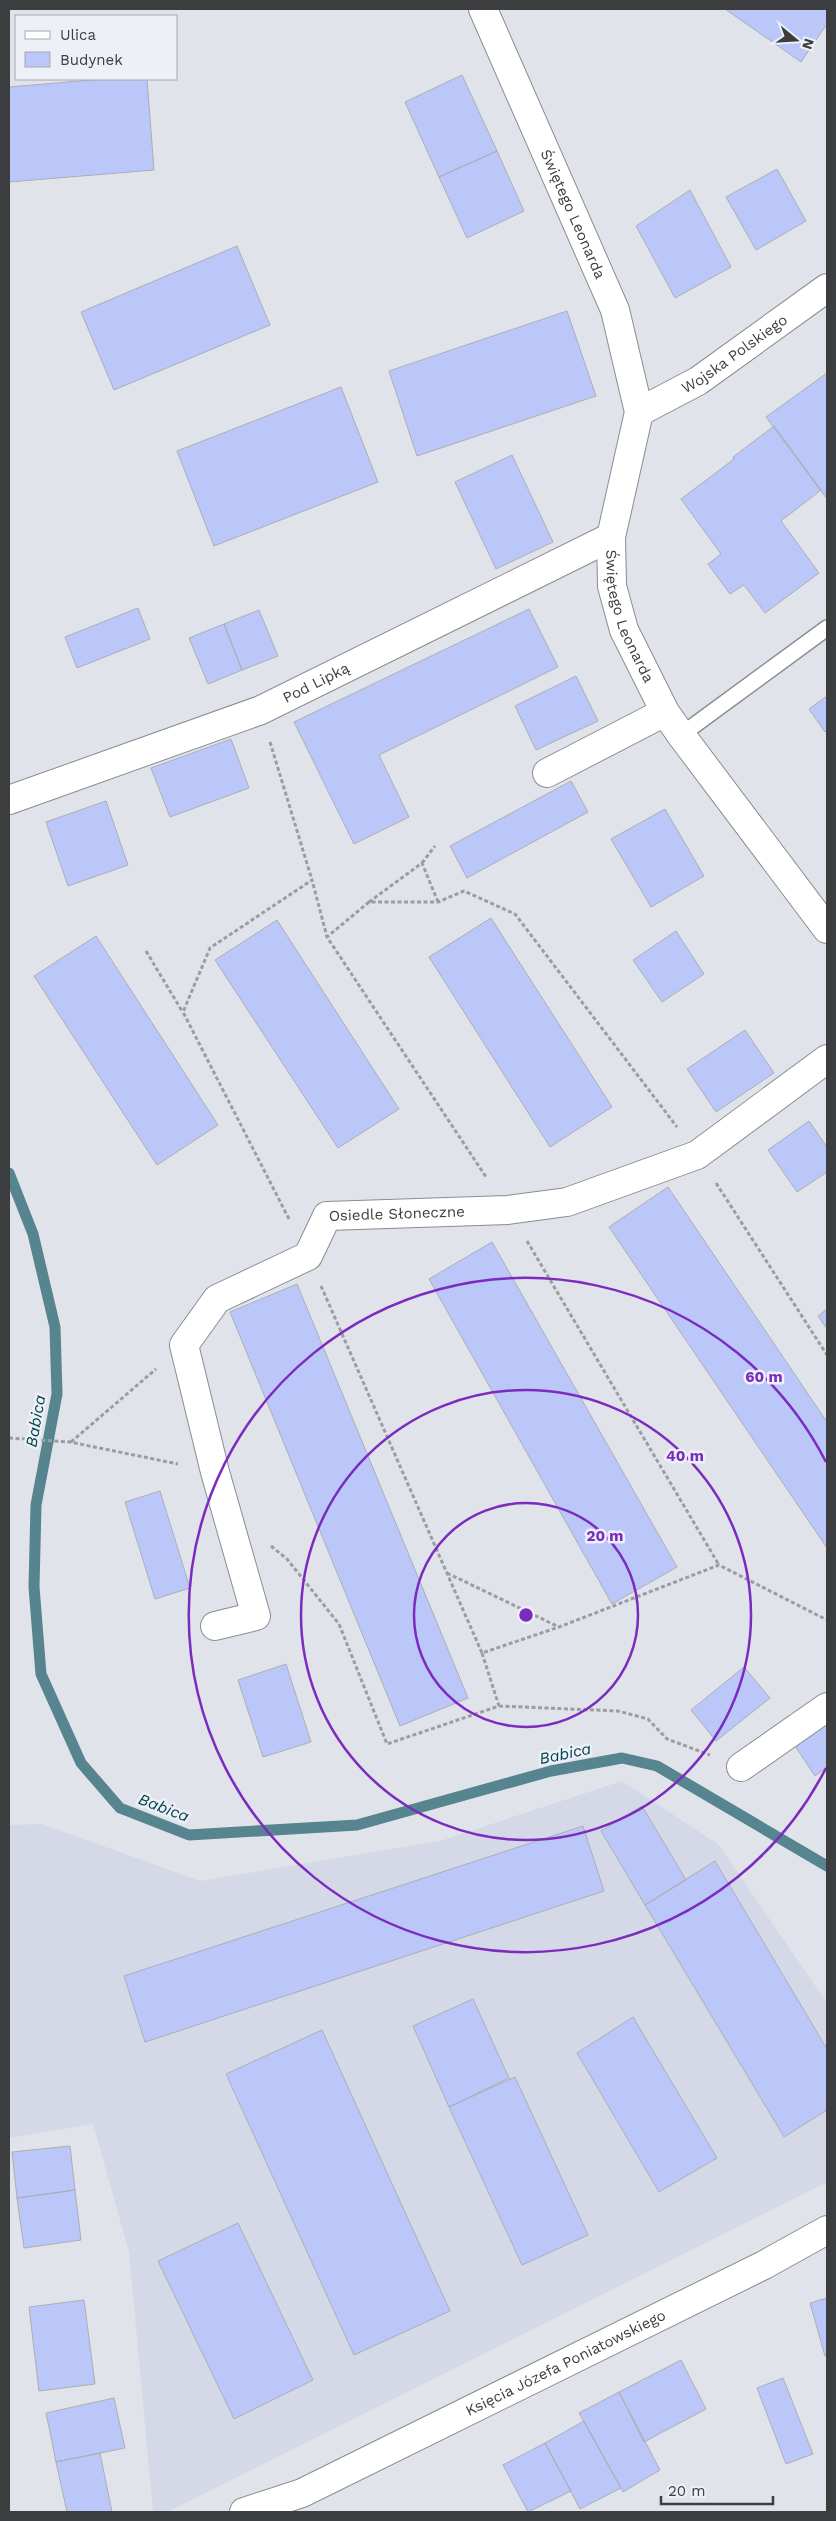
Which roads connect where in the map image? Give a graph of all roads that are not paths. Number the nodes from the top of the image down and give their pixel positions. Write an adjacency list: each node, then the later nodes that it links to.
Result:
1 (483, 9): 3 (street, Świętego Leonarda)
2 (827, 288): 3 (street, Wojska Polskiego)
3 (639, 412): 4 (street, Świętego Leonarda)
4 (610, 537): 6 (street, Świętego Leonarda); 9 (street, Pod Lipką)
5 (827, 628): 7 (lane)
6 (665, 712): 7 (street, Świętego Leonarda); 8 (street)
7 (681, 736): 10 (street, Świętego Leonarda)
8 (547, 773)
9 (9, 800)
10 (827, 929)
11 (827, 1059): 12 (street, Osiedle Słoneczne)
12 (215, 1626)
13 (827, 1707): 14 (street)
14 (741, 1767)
15 (827, 2230): 16 (street, Księcia Józefa Poniatowskiego)
16 (302, 2493): 17 (street, Księcia Józefa Poniatowskiego); 18 (street, Księcia Józefa Poniatowskiego)
17 (244, 2512)
18 (277, 2512)

